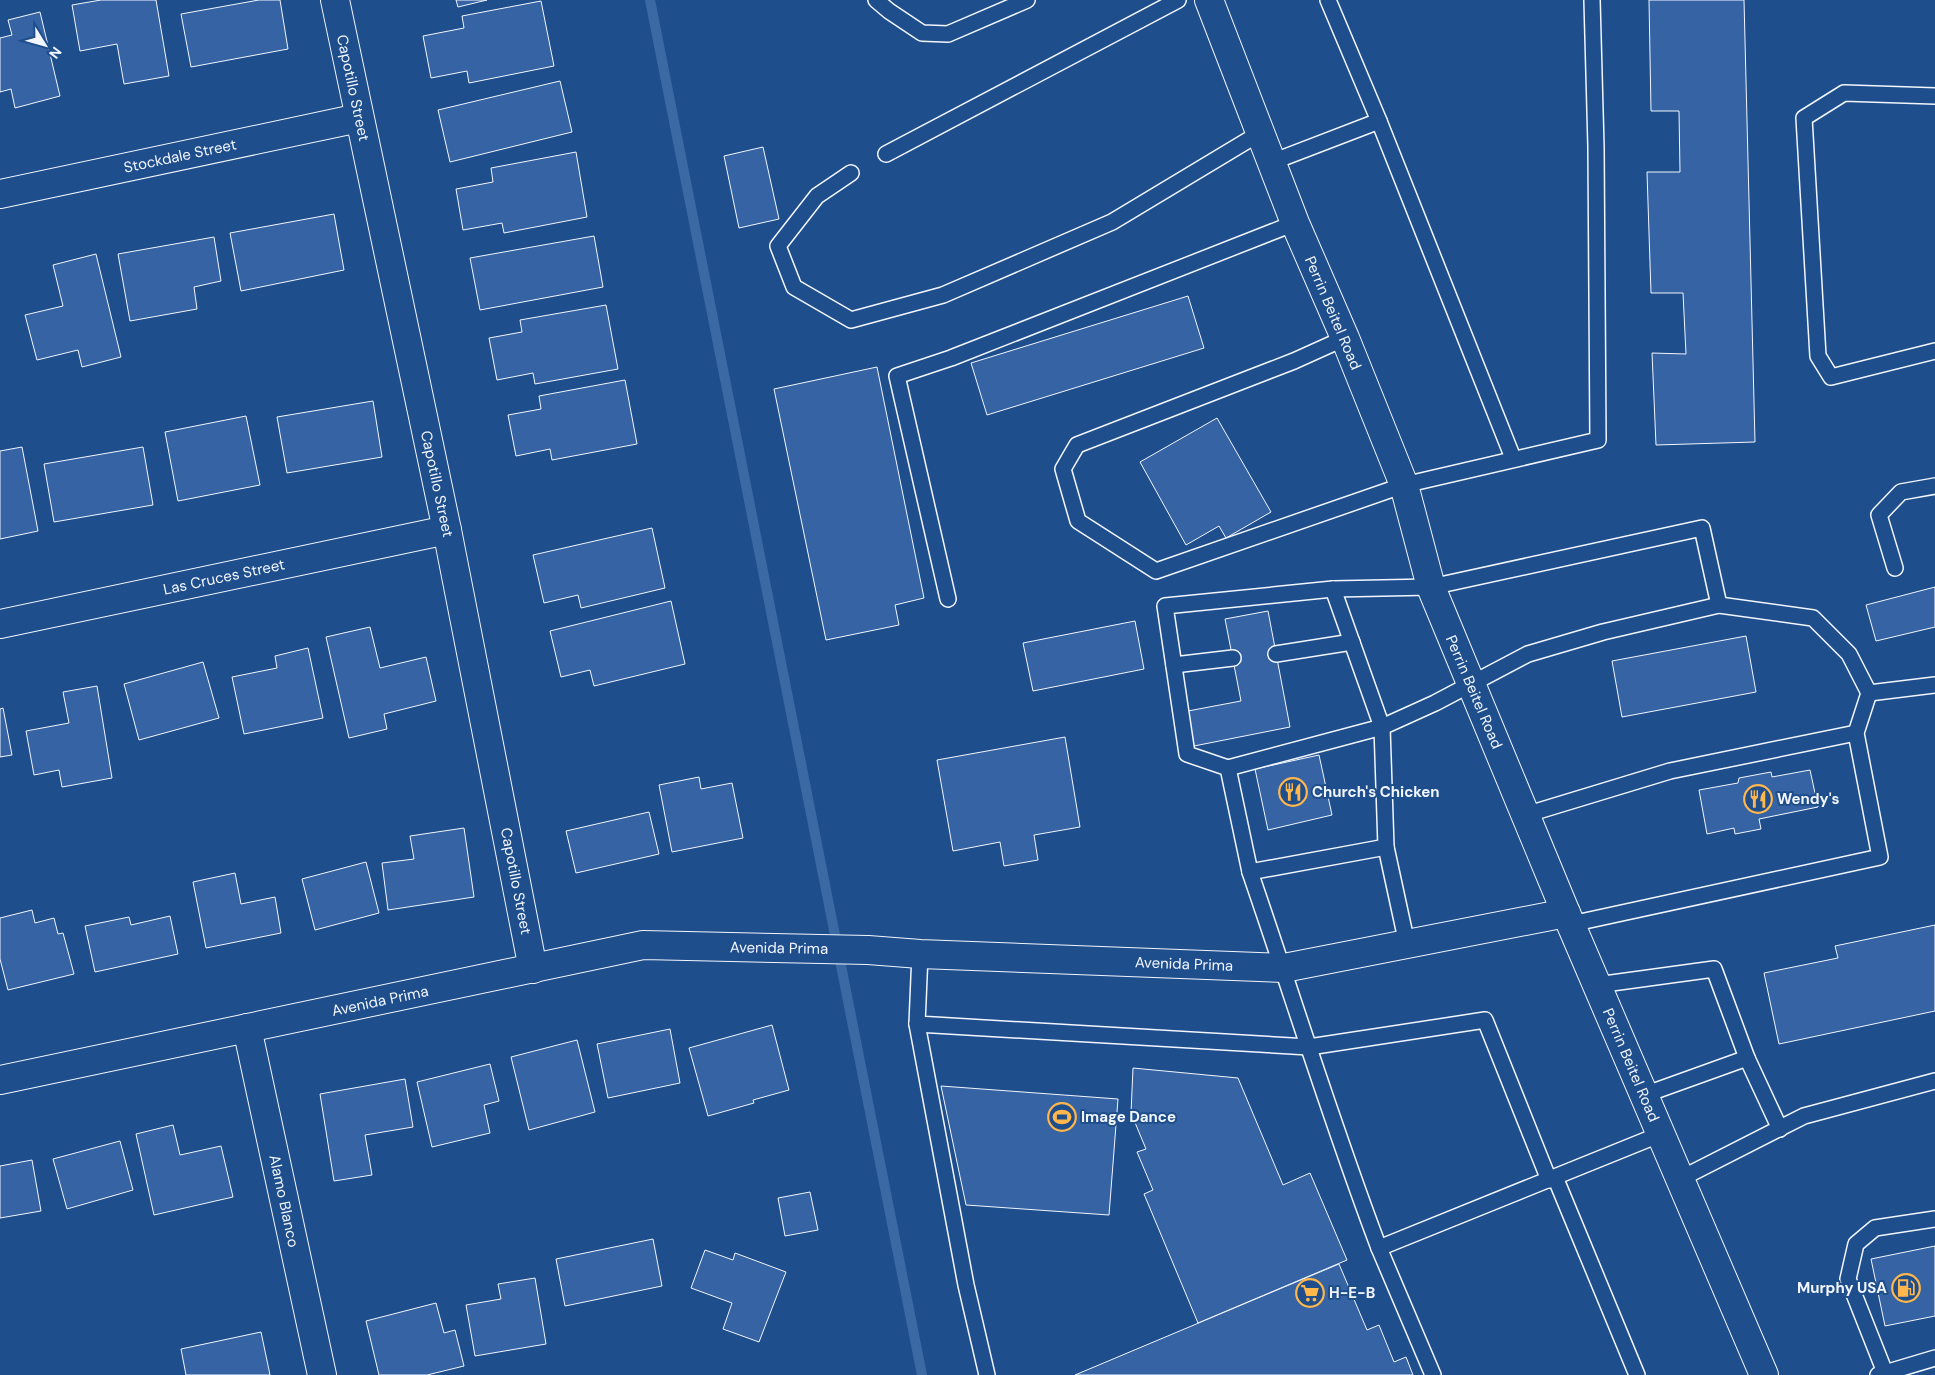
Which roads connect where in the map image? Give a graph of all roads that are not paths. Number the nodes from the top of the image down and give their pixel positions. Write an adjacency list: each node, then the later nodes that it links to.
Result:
1 (335, 0): 9 (street, Capotillo Street)
2 (876, 0): 3 (lane)
3 (1027, 0)
4 (1178, 0): 12 (lane)
5 (1209, 0): 11 (street, Perrin Beitel Road)
6 (1328, 0): 10 (lane)
7 (1592, 0): 19 (lane)
8 (1935, 96): 18 (lane)
9 (359, 118): 15 (street, Stockdale Street); 22 (street, Capotillo Street)
10 (1379, 121): 13 (lane); 19 (lane)
11 (1260, 133): 13 (street, Perrin Beitel Road); 14 (lane)
12 (886, 154)
13 (1272, 162): 16 (street, Perrin Beitel Road)
14 (851, 173)
15 (0, 194)
16 (1295, 223): 17 (street, Perrin Beitel Road); 26 (lane)
17 (1345, 338): 20 (street, Perrin Beitel Road); 20 (lane)
18 (1935, 351)
19 (1513, 458): 20 (lane)
20 (1404, 485): 24 (street, Perrin Beitel Road)
21 (1935, 486): 23 (lane)
22 (447, 530): 28 (street, Las Cruces Street); 46 (street, Capotillo Street)
23 (1895, 568)
24 (1431, 587): 25 (lane); 27 (lane); 33 (street, Perrin Beitel Road)
25 (1334, 589): 29 (lane); 32 (lane)
26 (948, 598)
27 (1719, 605): 33 (lane); 35 (lane)
28 (0, 624)
29 (1352, 642): 30 (lane); 36 (lane)
30 (1276, 654)
31 (1233, 658): 32 (lane)
32 (1174, 665): 38 (lane)
33 (1470, 685): 36 (lane); 39 (street, Perrin Beitel Road)
34 (1935, 685): 35 (lane)
35 (1869, 694): 37 (lane)
36 (1382, 728): 38 (lane); 40 (lane)
37 (1856, 733): 39 (lane); 42 (lane)
38 (1228, 768): 41 (lane)
39 (1525, 814): 42 (street, Perrin Beitel Road)
40 (1386, 847): 41 (lane); 43 (lane)
41 (1250, 872): 45 (lane)
42 (1568, 918): 43 (street, Avenida Prima); 47 (street, Perrin Beitel Road)
43 (1407, 944): 45 (street, Avenida Prima)
44 (920, 954): 45 (street, Avenida Prima); 46 (street, Avenida Prima); 48 (lane)
45 (1284, 968): 50 (lane)
46 (533, 969): 49 (street, Avenida Prima)
47 (1597, 985): 51 (lane); 54 (street, Perrin Beitel Road)
48 (917, 1024): 50 (lane); 64 (lane)
49 (247, 1028): 52 (street, Avenida Prima); 63 (street, Alamo Blanco)
50 (1309, 1047): 57 (lane); 60 (lane)
51 (1748, 1058): 54 (lane); 55 (lane)
52 (0, 1080)
53 (1935, 1081): 55 (lane)
54 (1644, 1095): 56 (street, Perrin Beitel Road)
55 (1780, 1129): 58 (lane)
56 (1661, 1134): 57 (lane); 58 (street, Perrin Beitel Road)
57 (1552, 1179): 60 (lane); 66 (lane)
58 (1680, 1179): 67 (street, Perrin Beitel Road)
59 (1935, 1219): 62 (lane)
60 (1379, 1248): 65 (lane)
61 (1935, 1358): 62 (lane)
62 (1883, 1374)
63 (322, 1375)
64 (987, 1375)
65 (1433, 1375)
66 (1637, 1375)
67 (1764, 1375)

